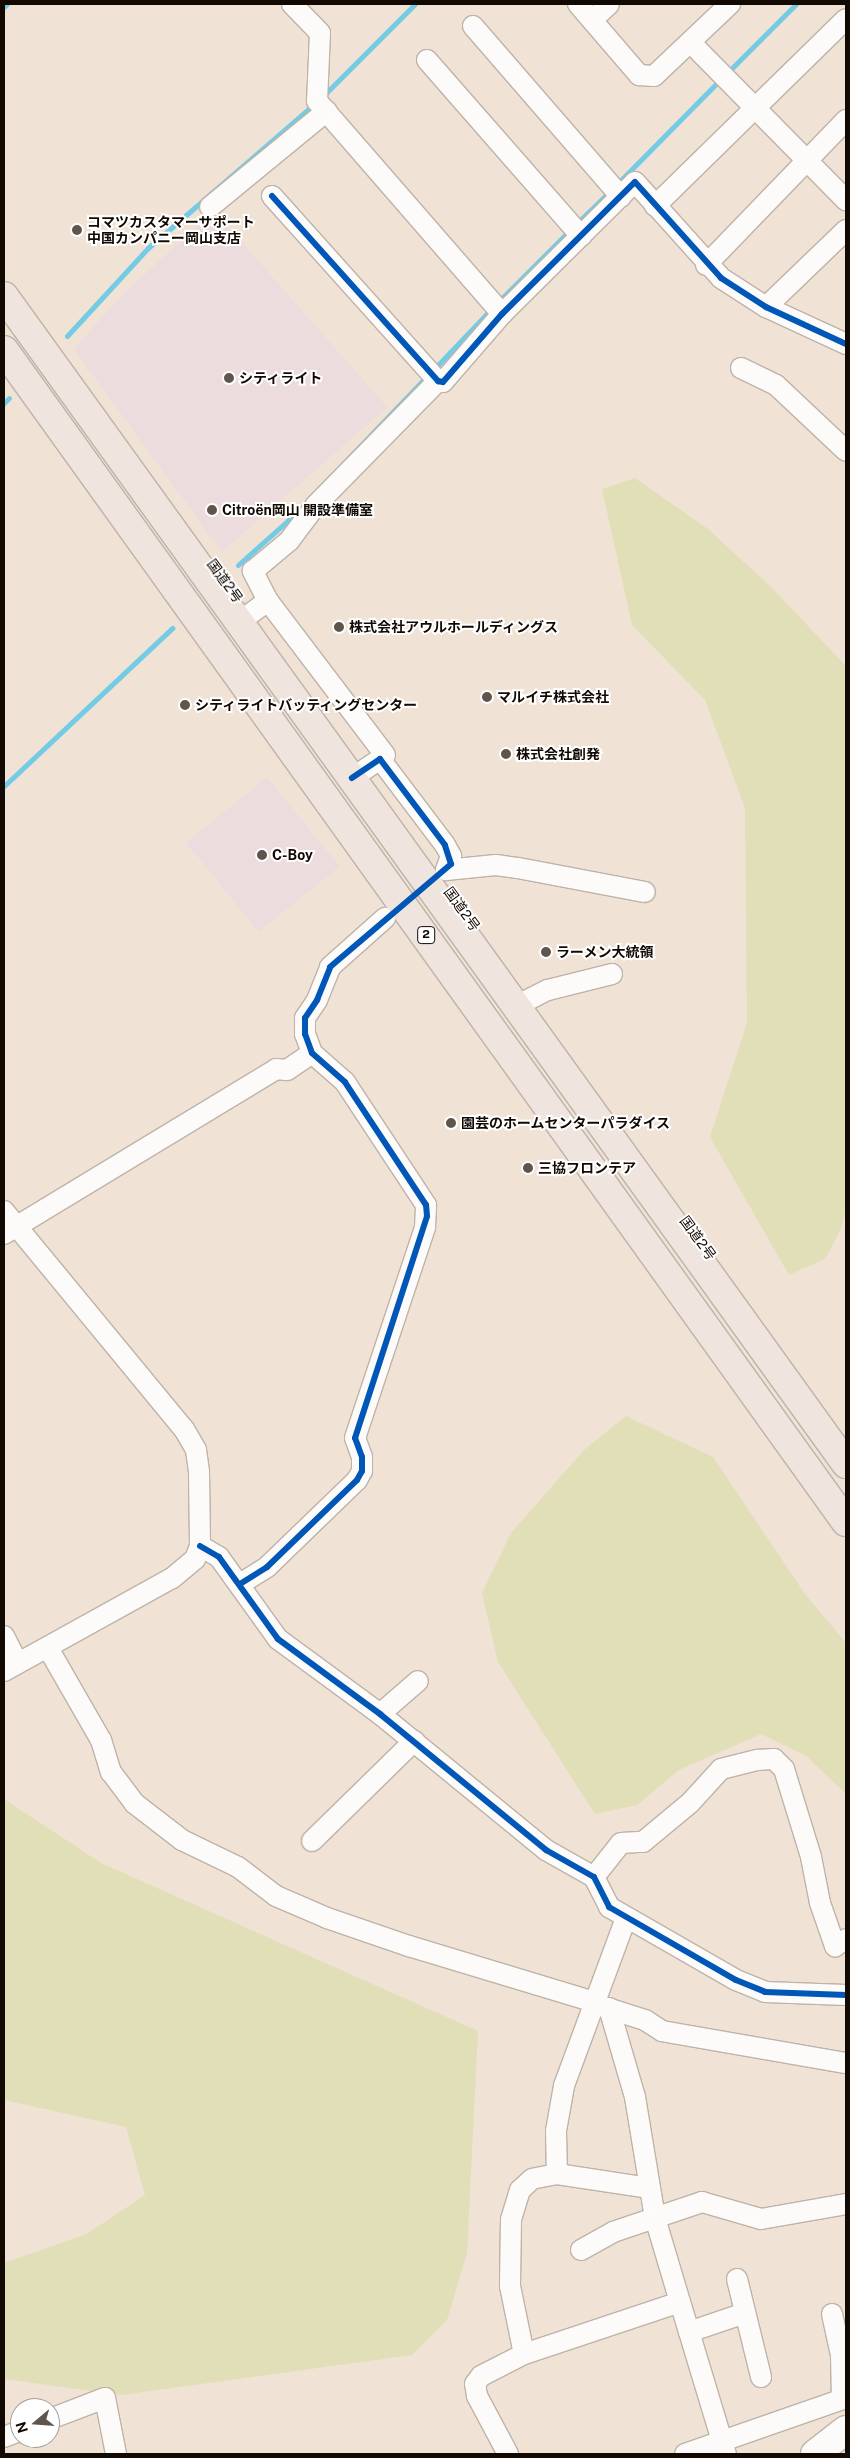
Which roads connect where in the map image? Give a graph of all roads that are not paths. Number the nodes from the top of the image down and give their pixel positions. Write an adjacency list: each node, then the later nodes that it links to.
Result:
1 (292, 4): 11 (street)
2 (578, 4): 6 (street)
3 (609, 4): 6 (street)
4 (730, 4): 8 (street)
5 (846, 18): 10 (street)
6 (592, 20): 8 (street)
7 (473, 26): 14 (street)
8 (690, 43): 10 (street)
9 (427, 60): 19 (street)
10 (756, 108): 13 (street); 17 (street)
11 (325, 110): 18 (street); 24 (street)
12 (846, 120): 13 (street)
13 (808, 163): 16 (street); 21 (street)
14 (616, 191): 17 (street); 19 (street)
15 (272, 196): 28 (street)
16 (846, 200)
17 (655, 206): 21 (street)
18 (210, 207)
19 (576, 230): 24 (street)
20 (846, 230): 23 (street)
21 (706, 265): 23 (street)
22 (4, 296): 31 (highway, 国道2号 / 2)
23 (766, 307): 25 (street)
24 (497, 308): 28 (street)
25 (845, 341)
26 (4, 350): 41 (highway, 2)
27 (741, 368): 29 (street)
28 (432, 376): 30 (street)
29 (846, 451)
30 (268, 601): 31 (street); 32 (street)
31 (239, 622): 33 (highway, 国道2号 / 2)
32 (380, 759): 33 (street); 34 (street)
33 (352, 778): 37 (highway, 国道2号 / 2)
34 (645, 892)
35 (385, 918): 38 (street)
36 (612, 974): 37 (street)
37 (516, 1006): 40 (highway, 国道2号 / 2)
38 (312, 1053): 39 (street); 43 (street)
39 (8, 1224): 42 (street)
40 (846, 1464)
41 (846, 1522)
42 (200, 1546): 43 (street); 45 (street)
43 (240, 1584): 48 (street)
44 (4, 1636): 46 (street)
45 (48, 1648): 46 (street); 55 (street)
46 (11, 1667)
47 (418, 1681): 48 (street)
48 (380, 1714): 49 (street)
49 (414, 1741): 50 (street); 51 (street)
50 (312, 1841)
51 (594, 1877): 52 (street); 53 (street)
52 (626, 1918): 54 (street); 55 (street)
53 (846, 1940)
54 (846, 1995)
55 (599, 2005): 56 (street); 57 (street); 58 (street)
56 (846, 2063)
57 (557, 2174): 58 (street); 67 (street)
58 (650, 2188): 60 (street)
59 (846, 2204): 60 (street)
60 (655, 2218): 61 (street); 63 (street)
61 (581, 2250)
62 (737, 2279): 64 (street)
63 (680, 2302): 66 (street); 67 (street)
64 (744, 2313): 66 (street); 68 (street)
65 (832, 2314): 69 (street)
66 (689, 2332): 72 (street)
67 (524, 2354): 74 (street)
68 (761, 2377)
69 (844, 2398): 72 (street)
70 (60, 2415): 73 (street)
71 (846, 2430): 76 (main road)
72 (724, 2447): 75 (street)
73 (116, 2454)
74 (508, 2454)
75 (685, 2454)
76 (815, 2454)

